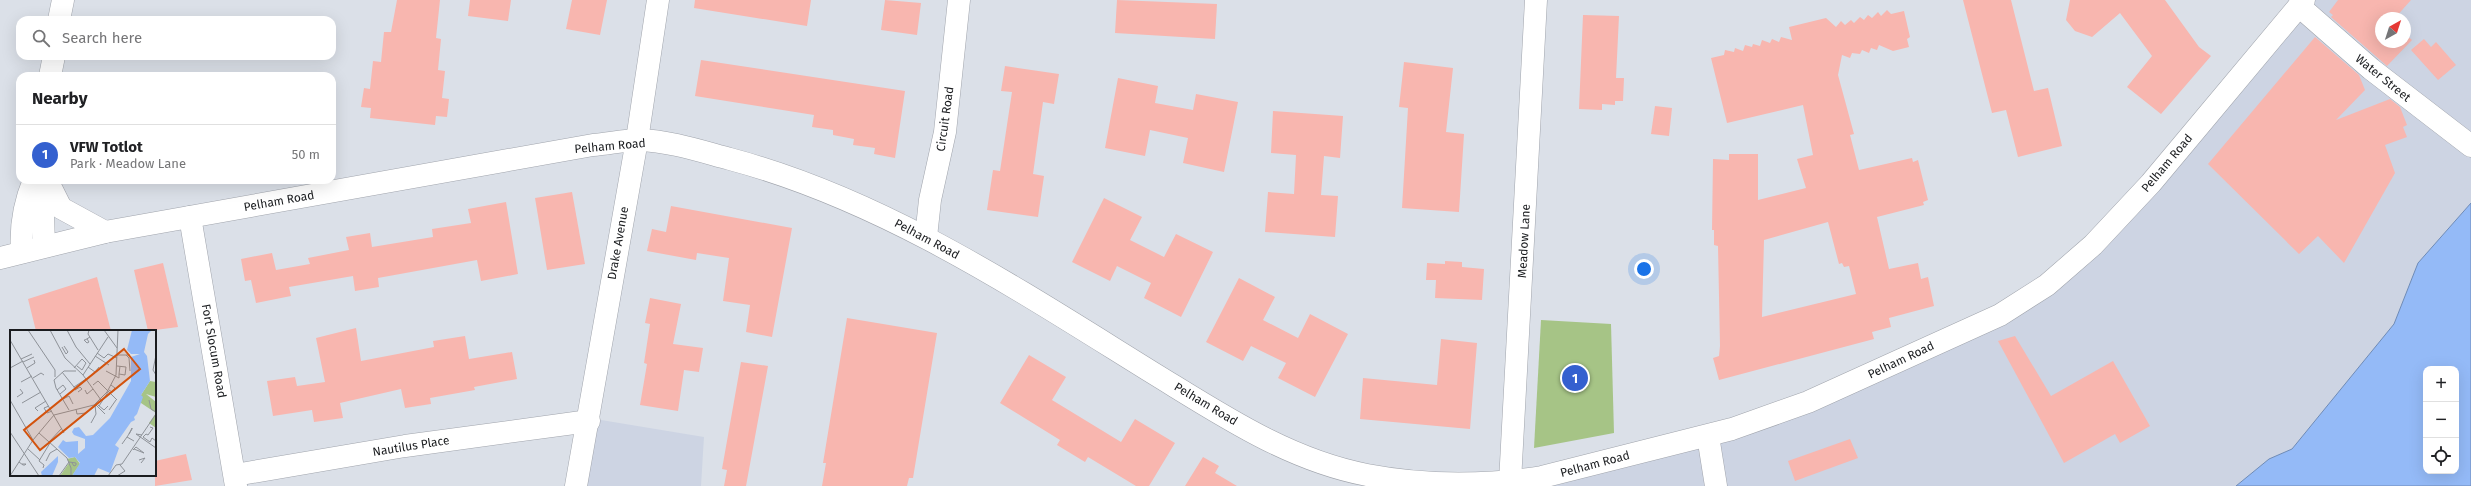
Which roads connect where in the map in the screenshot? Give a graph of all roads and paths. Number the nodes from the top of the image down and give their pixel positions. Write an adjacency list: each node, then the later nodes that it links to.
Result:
1 (63, 0): 6 (main road)
2 (658, 0): 9 (main road, Drake Avenue)
3 (959, 0): 16 (main road, Circuit Road)
4 (1536, 0): 25 (main road, Meadow Lane)
5 (2301, 3): 10 (main road, Water Street); 21 (main road, Pelham Road)
6 (60, 16)
7 (53, 60): 8 (main road)
8 (51, 72)
9 (637, 140): 14 (main road, Pelham Road); 16 (main road, Pelham Road); 20 (main road, Drake Avenue)
10 (2471, 146)
11 (32, 184): 18 (main road)
12 (42, 184): 17 (main road)
13 (49, 184): 15 (main road)
14 (190, 217): 15 (main road, Pelham Road); 22 (main road, Fort Slocum Road)
15 (105, 232): 17 (main road, Pelham Road)
16 (926, 237): 23 (main road, Pelham Road)
17 (44, 246): 18 (main road, Pelham Road)
18 (22, 252): 19 (main road, Pelham Road)
19 (0, 258)
20 (589, 421): 22 (main road, Nautilus Place); 26 (main road, Drake Avenue)
21 (1708, 436): 25 (main road, Pelham Road); 27 (main road)
22 (236, 481)
23 (1364, 481): 24 (main road, Pelham Road)
24 (1387, 482): 25 (main road, Pelham Road)
25 (1510, 482)
26 (576, 486)
27 (1716, 486)

